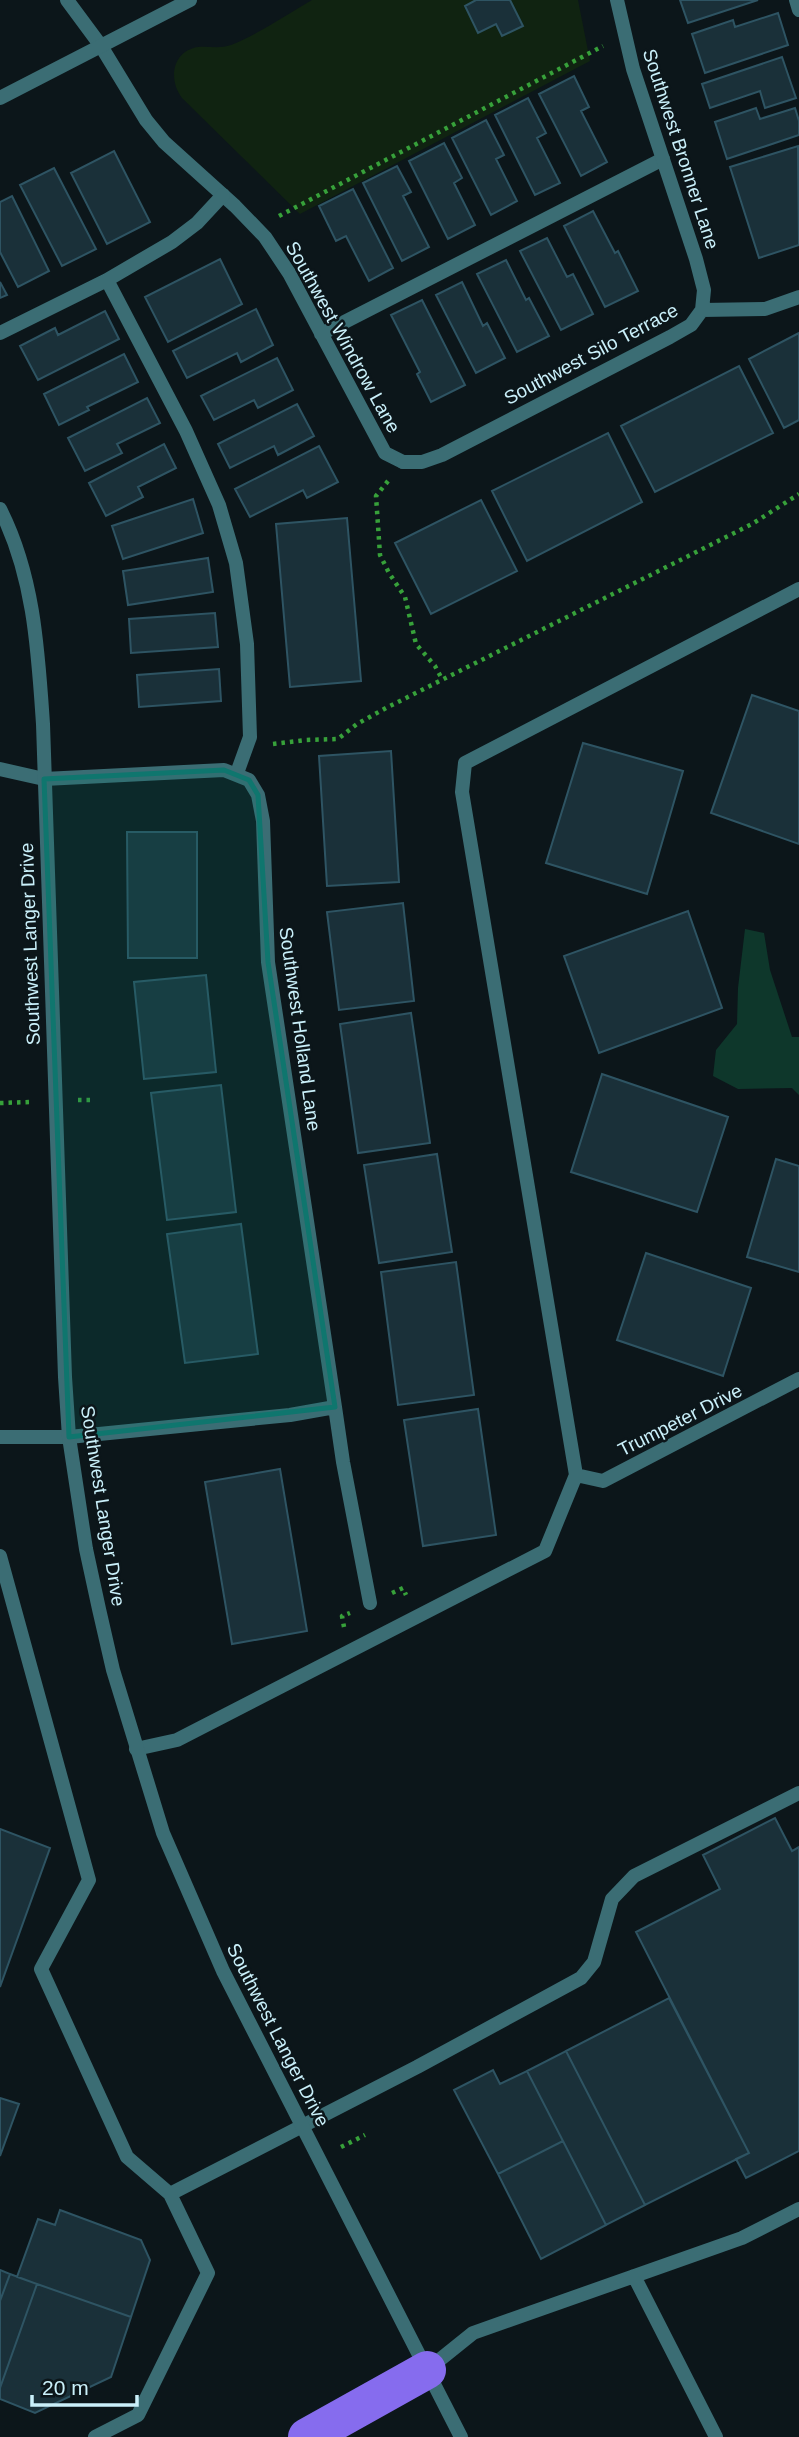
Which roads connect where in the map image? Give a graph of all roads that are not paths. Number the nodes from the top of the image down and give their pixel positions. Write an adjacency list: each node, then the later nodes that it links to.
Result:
1 (67, 0): 6 (street, Southwest Windrow Lane)
2 (190, 0): 6 (street)
3 (617, 0): 8 (street, Southwest Bronner Lane)
4 (796, 0): 5 (street)
5 (799, 10)
6 (101, 46): 7 (street); 9 (street, Southwest Windrow Lane)
7 (0, 98)
8 (663, 159): 12 (street, Southwest Bronner Lane); 14 (street)
9 (223, 195): 10 (street); 14 (street, Southwest Windrow Lane)
10 (107, 280): 13 (street); 19 (street)
11 (799, 297): 12 (street, Southwest Silo Terrace)
12 (702, 310): 15 (street, Southwest Silo Terrace)
13 (0, 332)
14 (321, 334): 15 (street, Southwest Windrow Lane)
15 (403, 462)
16 (0, 509): 20 (street, Southwest Langer Drive)
17 (799, 589): 25 (street)
18 (0, 769): 20 (street)
19 (237, 773): 20 (street); 22 (street, Southwest Holland Lane)
20 (44, 779): 24 (street, Southwest Langer Drive)
21 (799, 1380): 25 (street, Trumpeter Drive)
22 (335, 1407): 24 (street); 27 (street, Southwest Holland Lane)
23 (0, 1437): 24 (street)
24 (69, 1437): 28 (street, Southwest Langer Drive)
25 (576, 1475): 28 (street)
26 (0, 1556): 31 (street)
27 (370, 1603)
28 (136, 1749): 30 (street, Southwest Langer Drive)
29 (799, 1793): 30 (street)
30 (302, 2125): 31 (street); 34 (street, Southwest Langer Drive)
31 (170, 2194): 35 (street)
32 (799, 2209): 33 (street)
33 (634, 2276): 34 (street); 38 (street)
34 (427, 2370): 36 (highway); 37 (street, Southwest Langer Drive)
35 (94, 2437)
36 (307, 2437)
37 (461, 2437)
38 (716, 2437)

